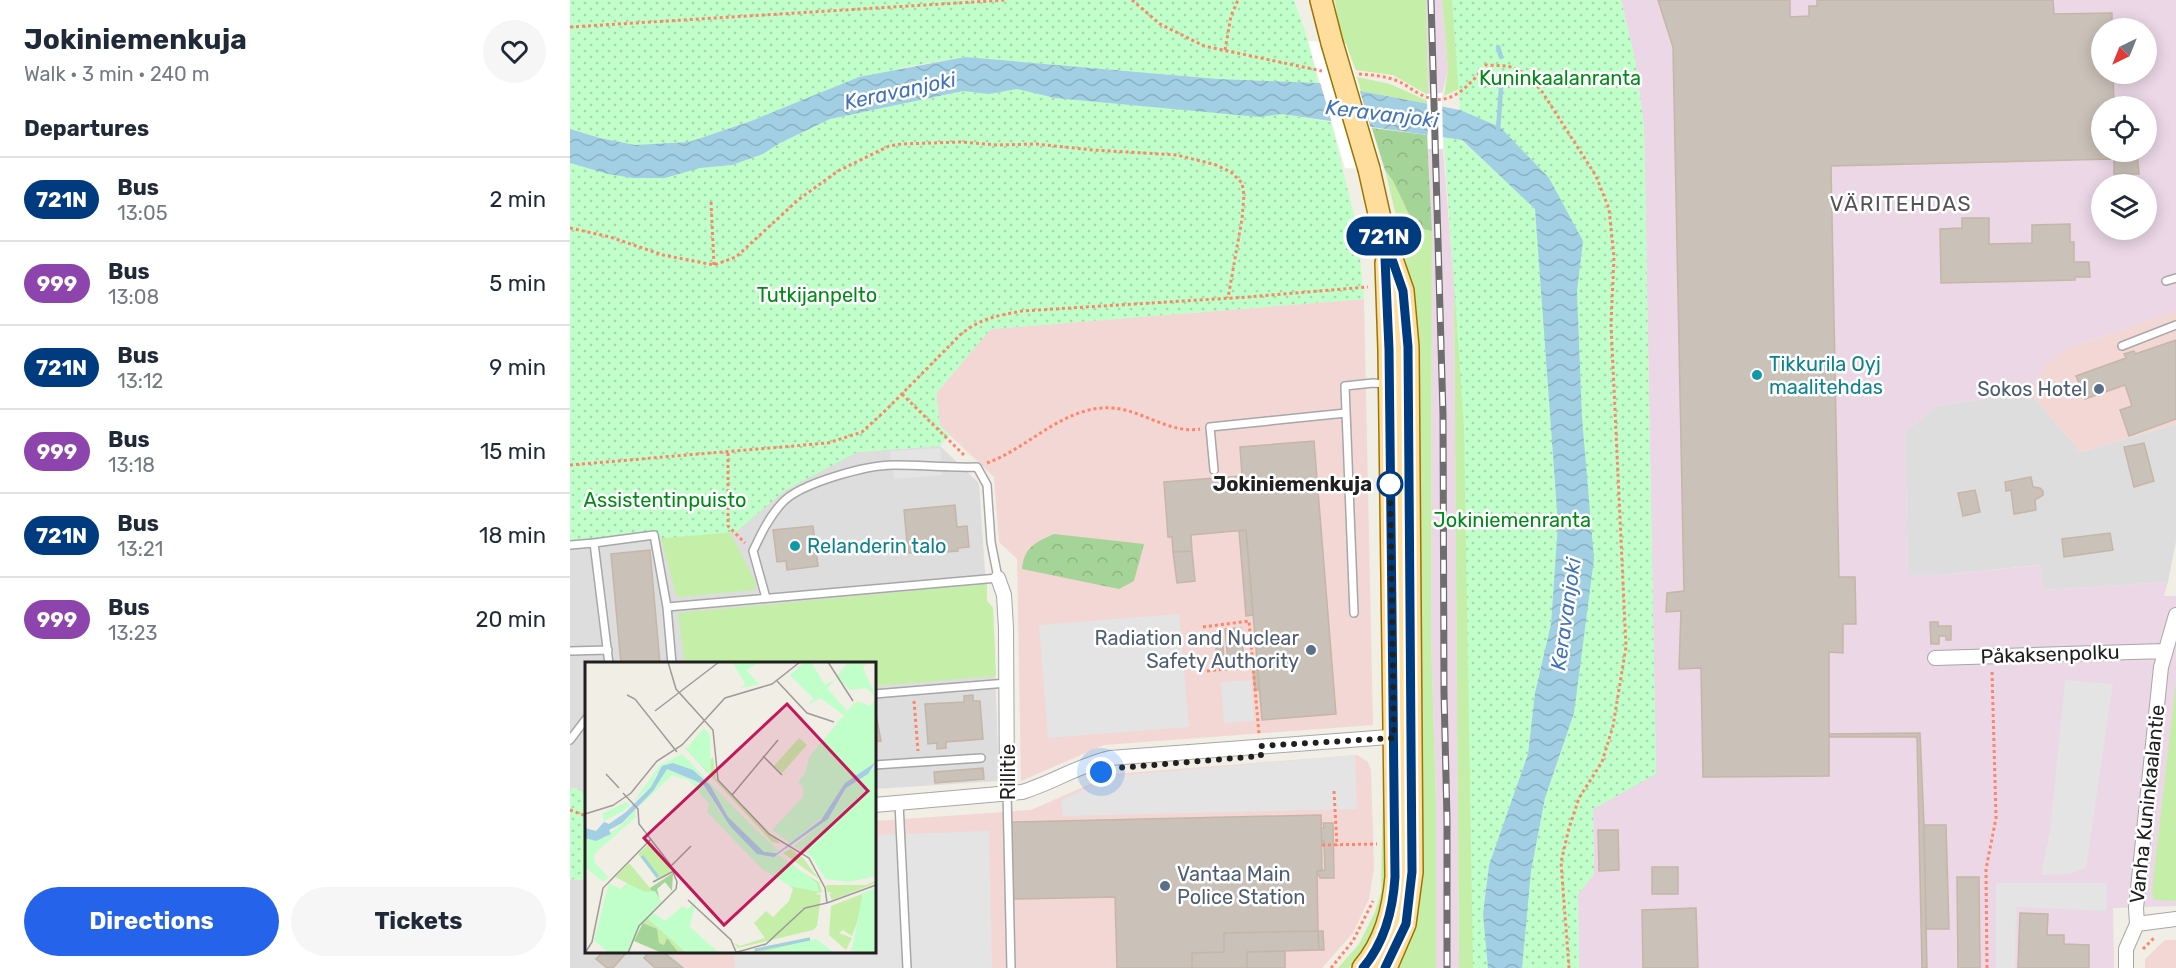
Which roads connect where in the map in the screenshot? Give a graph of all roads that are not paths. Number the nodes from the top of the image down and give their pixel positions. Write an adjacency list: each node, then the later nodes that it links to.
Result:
1 (1321, 0): 6 (main road, bridge)
2 (2176, 278): 3 (lane)
3 (2166, 281)
4 (2176, 326): 5 (lane)
5 (2122, 346)
6 (1398, 385): 7 (lane); 25 (main road)
7 (1346, 412): 8 (lane); 14 (lane)
8 (1214, 470)
9 (594, 543): 10 (lane); 13 (lane); 16 (lane)
10 (570, 546)
11 (998, 578): 12 (lane); 12 (lane); 22 (street, Rillitie)
12 (766, 598): 13 (lane)
13 (667, 607): 21 (lane)
14 (1354, 613)
15 (2176, 615): 18 (street, Vanha Kuninkaalantie)
16 (608, 650): 17 (lane); 20 (lane)
17 (570, 651)
18 (2165, 651): 19 (street, Påkaksenpolku); 33 (street, Vanha Kuninkaalantie)
19 (1935, 658)
20 (609, 662)
21 (672, 662)
22 (1007, 683): 23 (lane); 29 (street, Rillitie)
23 (876, 694)
24 (585, 719): 26 (lane)
25 (1402, 736): 29 (street); 36 (main road); 37 (main road)
26 (570, 740)
27 (981, 758): 28 (lane)
28 (876, 765)
29 (1007, 793): 30 (street); 35 (lane, Rillitie)
30 (899, 803): 31 (street); 34 (lane)
31 (876, 805)
32 (2176, 919): 33 (street)
33 (2137, 924): 38 (street)
34 (907, 968)
35 (1011, 968)
36 (1363, 968)
37 (1386, 968)
38 (2126, 968)

